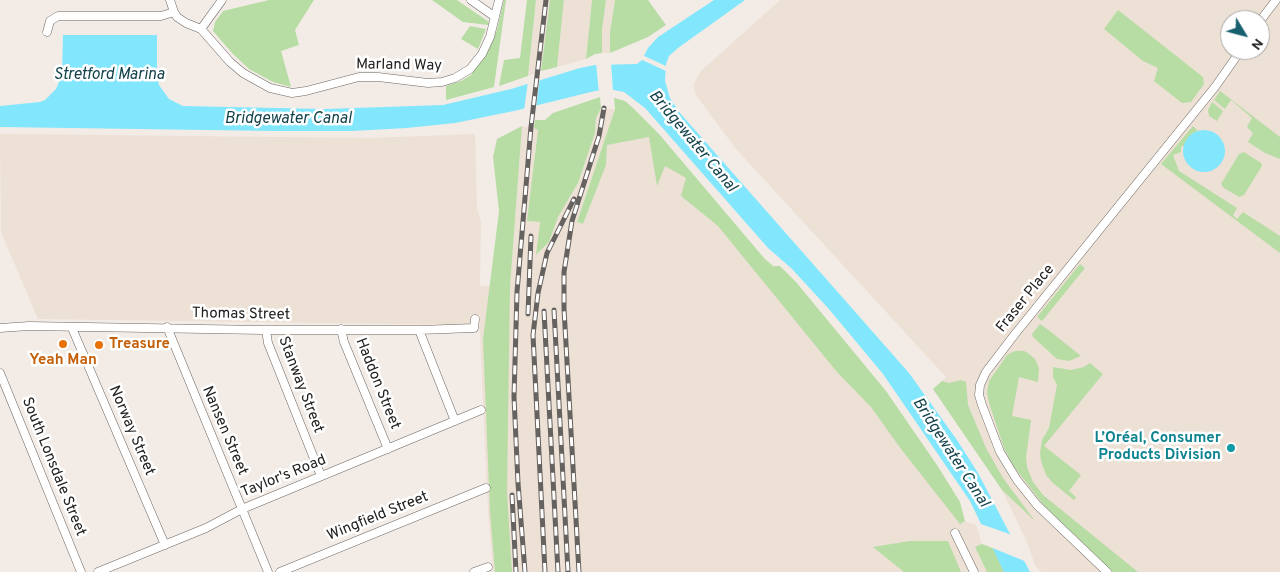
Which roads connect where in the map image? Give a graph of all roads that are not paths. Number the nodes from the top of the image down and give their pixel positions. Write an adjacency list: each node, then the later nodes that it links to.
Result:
1 (170, 0): 7 (street)
2 (222, 0): 9 (street)
3 (471, 0): 8 (street)
4 (498, 0): 8 (street, Marland Way)
5 (1276, 0): 6 (street)
6 (1268, 10)
7 (174, 12): 9 (street, Marland Way); 10 (street)
8 (495, 17): 9 (street, Marland Way)
9 (201, 29)
10 (47, 32)
11 (1234, 60): 35 (street, Fraser Place)
12 (475, 319): 18 (street, Thomas Street)
13 (167, 327): 15 (street, Thomas Street); 17 (street, Thomas Street); 25 (street, Nansen Street)
14 (0, 328): 15 (street, Thomas Street)
15 (72, 328): 27 (street, Norway Street)
16 (341, 329): 17 (street, Thomas Street); 18 (street, Thomas Street); 22 (street, Haddon Street)
17 (266, 330): 23 (street, Stanway Street)
18 (419, 330): 21 (street)
19 (0, 372): 29 (street, South Lonsdale Street)
20 (481, 410): 21 (street, Taylor's Road)
21 (455, 422): 22 (street, Taylor's Road)
22 (388, 449): 23 (street, Taylor's Road)
23 (322, 476): 25 (street, Taylor's Road)
24 (486, 488): 32 (street, Wingfield Street)
25 (242, 510): 27 (street, Taylor's Road); 31 (street, Nansen Street)
26 (955, 533): 34 (street)
27 (165, 545): 30 (street, Taylor's Road)
28 (488, 567): 33 (street)
29 (81, 572)
30 (98, 572)
31 (268, 572)
32 (280, 572)
33 (474, 572)
34 (974, 572)
35 (1106, 572)

